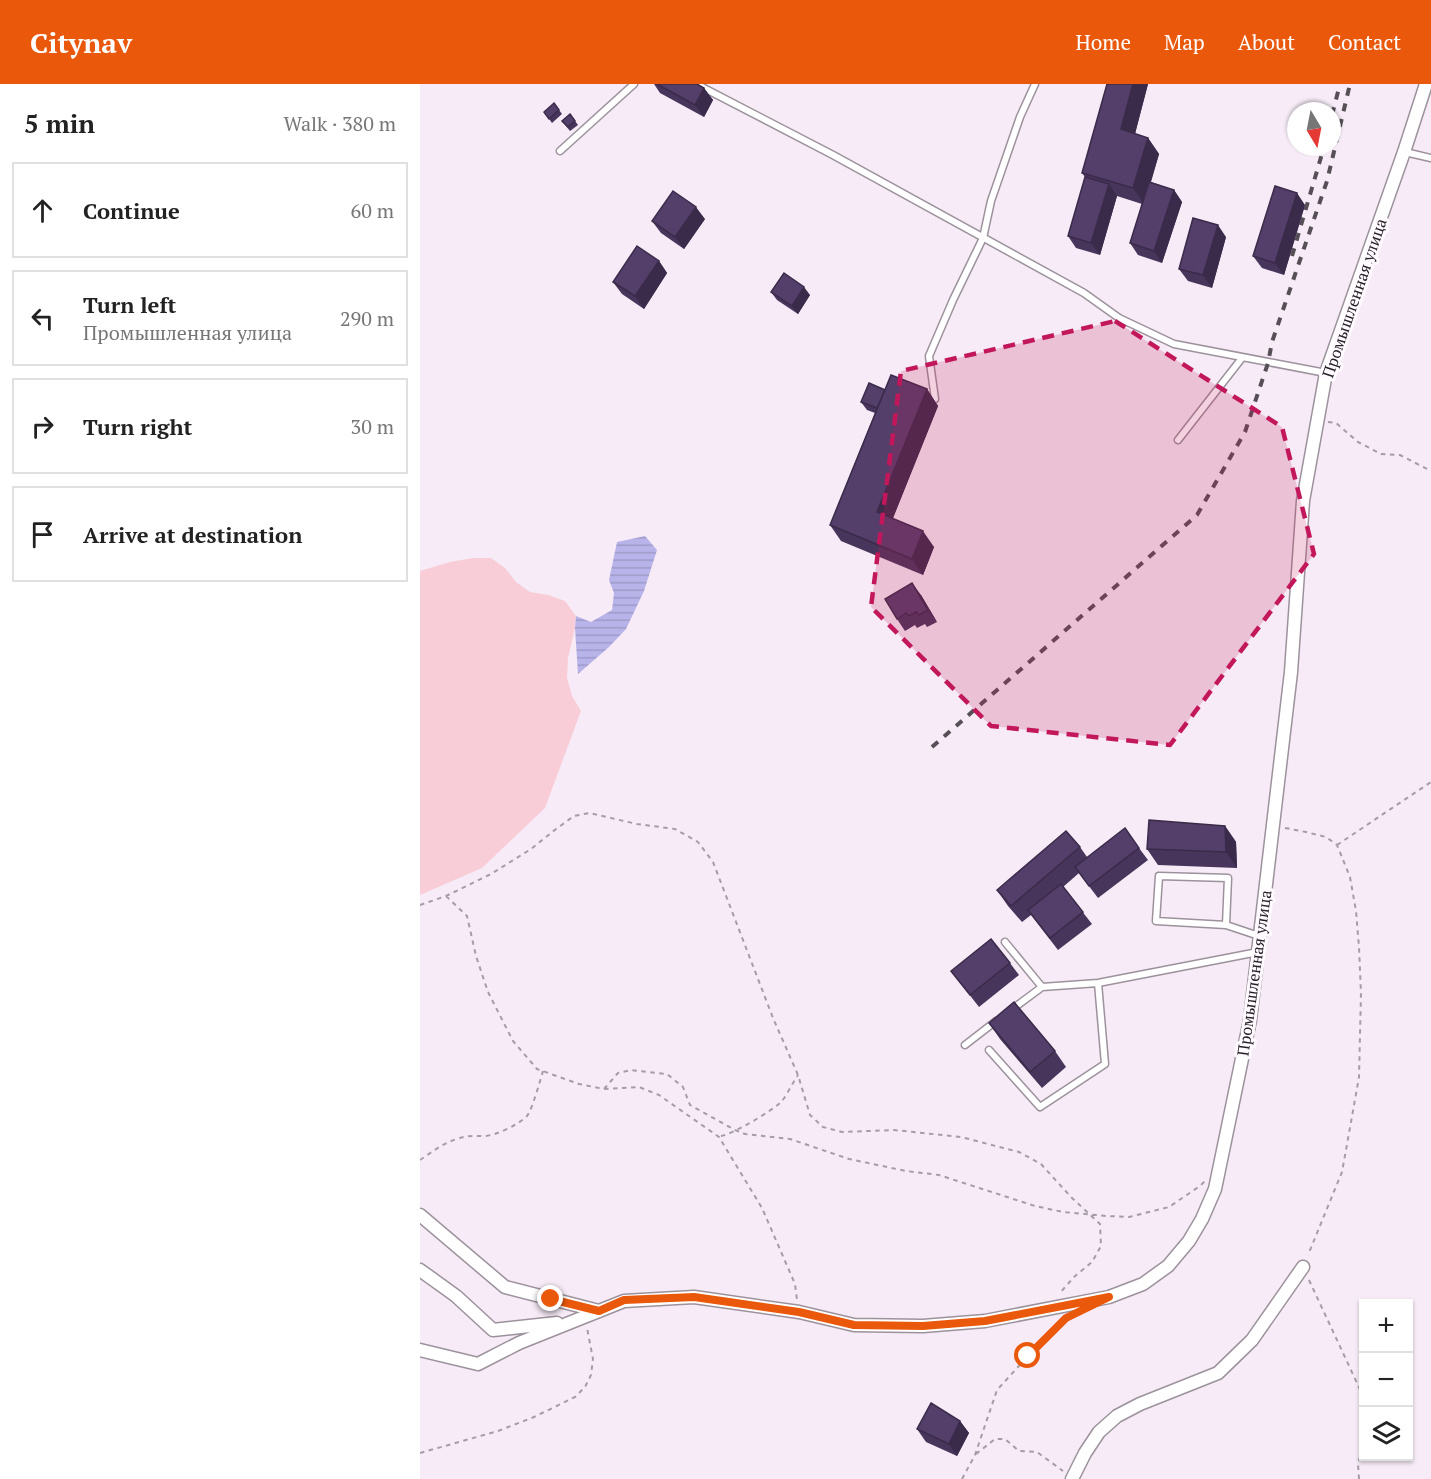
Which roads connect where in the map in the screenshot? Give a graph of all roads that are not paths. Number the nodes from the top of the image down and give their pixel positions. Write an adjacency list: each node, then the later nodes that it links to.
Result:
1 (634, 84): 5 (lane)
2 (696, 84): 8 (lane)
3 (1035, 84): 8 (lane)
4 (1426, 84): 6 (street, Промышленная улица)
5 (560, 151)
6 (1404, 152): 7 (lane); 10 (street, Промышленная улица)
7 (1431, 158)
8 (983, 238): 9 (lane); 11 (lane)
9 (1242, 358): 10 (lane); 12 (lane)
10 (1326, 374): 14 (street, Промышленная улица)
11 (935, 399)
12 (1178, 440)
13 (1226, 925): 13 (lane); 14 (lane)
14 (1260, 937): 16 (street, Промышленная улица)
15 (1005, 942): 18 (lane)
16 (1258, 951): 17 (lane); 26 (street, Промышленная улица)
17 (1098, 983): 18 (lane); 22 (lane)
18 (1042, 987): 19 (lane)
19 (1007, 1013)
20 (999, 1019): 21 (lane)
21 (965, 1045)
22 (989, 1050)
23 (420, 1215): 26 (street)
24 (1303, 1267): 29 (street)
25 (420, 1270): 27 (street)
26 (599, 1311): 27 (street, Промышленная улица)
27 (570, 1322): 28 (street, Промышленная улица)
28 (420, 1350)
29 (1072, 1478)

